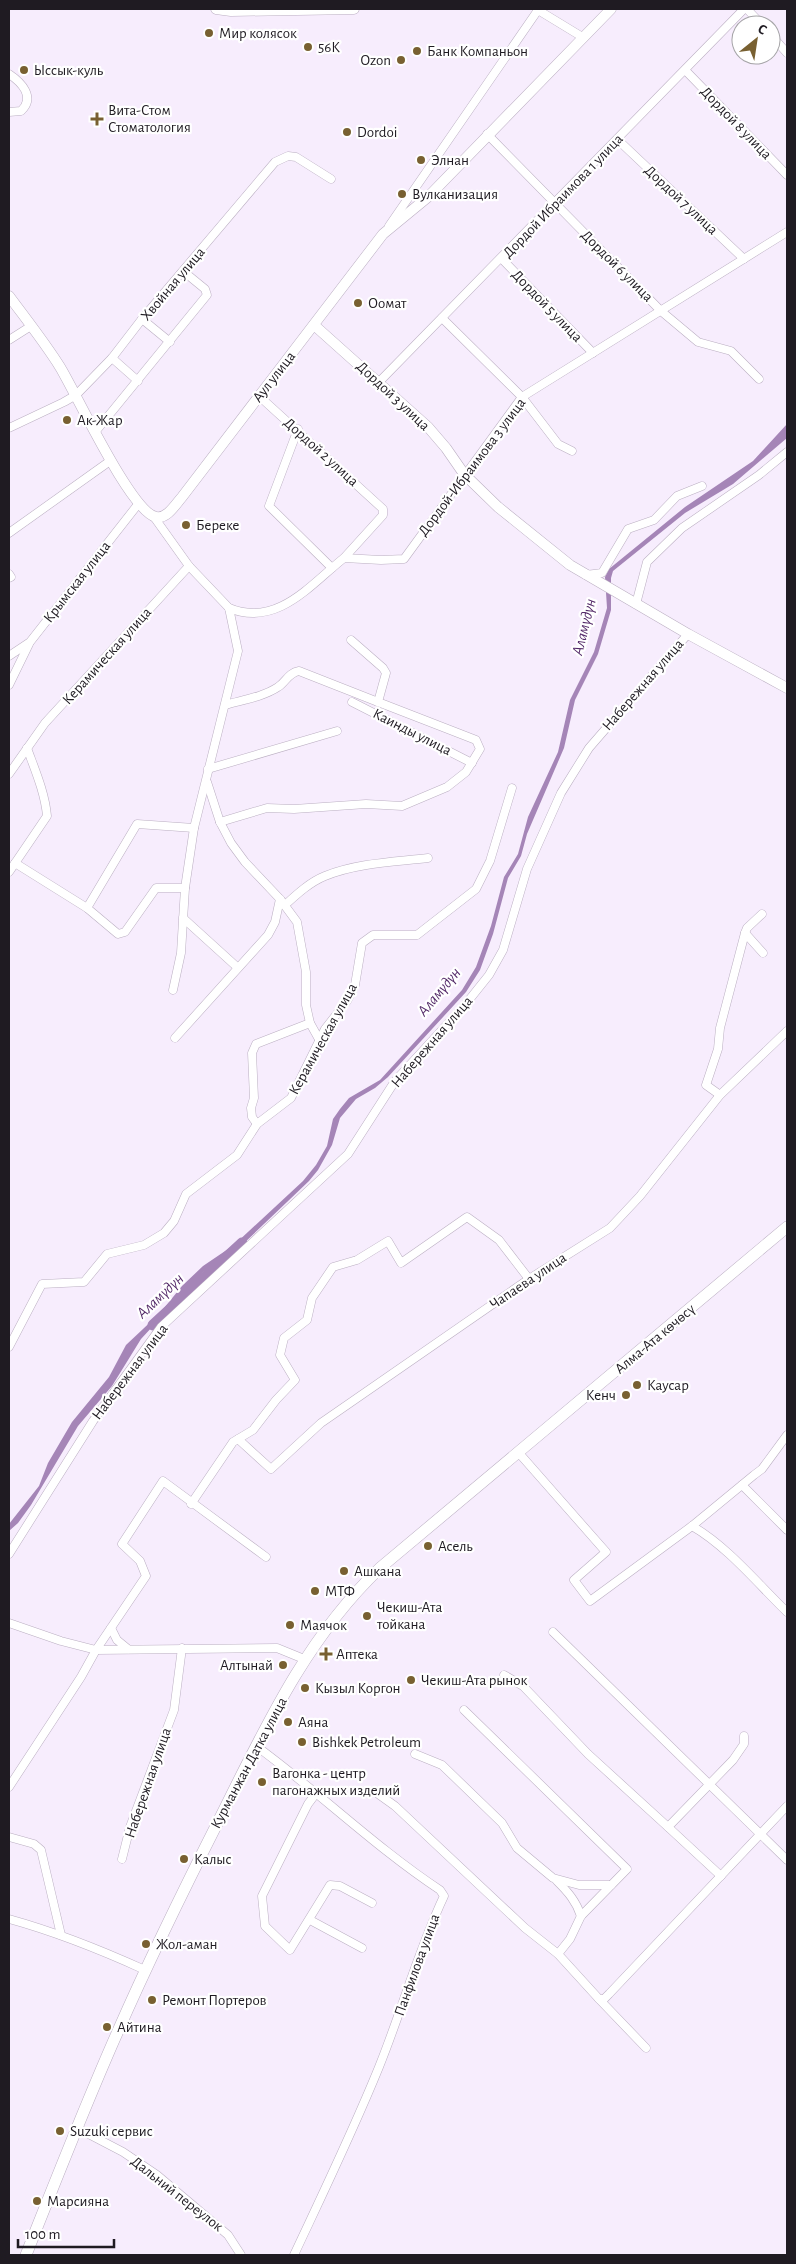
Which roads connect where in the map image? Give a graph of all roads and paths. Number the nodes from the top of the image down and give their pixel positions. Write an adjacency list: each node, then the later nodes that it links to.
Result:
1 (216, 9): 2 (main road)
2 (354, 9)
3 (611, 9): 6 (main road)
4 (746, 9): 7 (street, Дордой Ибраимова 1 улица)
5 (538, 10): 6 (street); 16 (street, Аул улица)
6 (584, 38): 10 (main road)
7 (685, 70): 11 (street, Дордой Ибраимова 1 улица); 12 (street, Дордой 8 улица)
8 (9, 74): 9 (street)
9 (9, 112)
10 (487, 134): 14 (street, Дордой 6 улица); 16 (main road)
11 (618, 140): 14 (street, Дордой Ибраимова 1 улица); 18 (street, Дордой 7 улица)
12 (787, 175)
13 (331, 179): 19 (street, Хвойная улица)
14 (556, 204): 17 (street, Дордой Ибраимова 1 улица); 21 (street, Дордой 6 улица)
15 (787, 232): 18 (street, Дордой-Ибраимова 3 улица)
16 (383, 234): 24 (main road, Аул улица)
17 (502, 259): 22 (street, Дордой Ибраимова 1 улица); 28 (street, Дордой 5 улица)
18 (744, 259): 21 (street, Дордой-Ибраимова 3 улица)
19 (183, 271): 23 (street, Хвойная улица); 27 (street)
20 (9, 296): 25 (main road)
21 (661, 311): 28 (street, Дордой-Ибраимова 3 улица); 30 (street, Дордой 6 улица)
22 (442, 318): 32 (street, Дордой Ибраимова 1 улица); 35 (street)
23 (142, 319): 27 (street); 29 (street, Хвойная улица)
24 (314, 325): 32 (main road, Дордой 3 улица); 34 (main road, Аул улица)
25 (31, 326): 26 (street); 33 (main road)
26 (9, 340)
27 (170, 342): 31 (street)
28 (593, 353): 35 (street, Дордой-Ибраимова 3 улица)
29 (112, 358): 31 (street); 33 (street, Хвойная улица)
30 (759, 379)
31 (138, 381): 38 (street)
32 (379, 382): 42 (main road, Дордой 3 улица)
33 (76, 394): 36 (street, Хвойная улица); 38 (main road)
34 (259, 396): 37 (street, Дордой 2 улица); 45 (main road, Аул улица)
35 (522, 397): 39 (street); 42 (street, Дордой-Ибраимова 3 улица)
36 (9, 428)
37 (298, 429): 47 (street, Дордой 2 улица); 49 (street)
38 (96, 431): 41 (main road)
39 (572, 451)
40 (787, 452): 53 (street)
41 (110, 461): 44 (main road); 46 (street)
42 (464, 474): 47 (street, Дордой-Ибраимова 3 улица); 51 (main road, Дордой 3 улица)
43 (702, 486): 51 (street)
44 (139, 502): 45 (main road); 57 (street, Крымская улица)
45 (154, 516): 48 (street)
46 (9, 533)
47 (344, 558): 49 (street)
48 (189, 566): 54 (street); 65 (street, Керамическая улица)
49 (332, 568): 54 (street)
50 (9, 574): 52 (street)
51 (588, 576): 53 (main road, Дордой 3 улица)
52 (9, 578)
53 (636, 604): 55 (main road, Дордой 3 улица)
54 (229, 608): 63 (street)
55 (688, 634): 60 (main road, Дордой 3 улица); 102 (street, Набережная улица)
56 (351, 640): 62 (street)
57 (30, 642): 58 (street, Крымская улица); 59 (street)
58 (9, 656)
59 (9, 685)
60 (787, 688)
61 (352, 702): 66 (street, Каинды улица)
62 (378, 702): 63 (street); 66 (street)
63 (225, 705): 67 (street)
64 (338, 731): 67 (street)
65 (27, 748): 68 (street, Керамическая улица); 74 (street)
66 (472, 763): 71 (street)
67 (208, 769): 69 (street)
68 (9, 774)
69 (206, 780): 71 (street); 72 (street)
70 (512, 788): 88 (street, Керамическая улица)
71 (220, 822): 77 (street)
72 (194, 828): 76 (street); 78 (street)
73 (428, 858): 77 (street)
74 (15, 863): 75 (street); 78 (street)
75 (9, 872)
76 (185, 888): 78 (street); 80 (street)
77 (282, 902): 83 (street); 85 (street)
78 (87, 908)
79 (762, 914): 81 (street)
80 (183, 918): 83 (street); 84 (street)
81 (745, 933): 82 (street); 89 (street)
82 (763, 953)
83 (237, 967): 87 (street)
84 (173, 990)
85 (310, 1023): 88 (street); 90 (street)
86 (787, 1031): 89 (street, Чапаева улица)
87 (175, 1038)
88 (320, 1041): 90 (street, Керамическая улица)
89 (720, 1095): 92 (street, Чапаева улица)
90 (257, 1124): 93 (street, Керамическая улица)
91 (787, 1227): 96 (main road, Алма-Ата көчөсү)
92 (529, 1279): 95 (street, Чапаева улица); 95 (street)
93 (9, 1347)
94 (787, 1435): 97 (street)
95 (238, 1439): 98 (street)
96 (518, 1452): 99 (main road, Алма-Ата көчөсү); 100 (street)
97 (742, 1485): 100 (street); 101 (street)
98 (192, 1504): 103 (street); 106 (street)
99 (429, 1526): 111 (main road, Курманжан Датка улица)
100 (692, 1526): 104 (street)
101 (787, 1530)
102 (9, 1554)
103 (266, 1557)
104 (787, 1612)
105 (9, 1623): 110 (street)
106 (111, 1628): 109 (street); 110 (street)
107 (553, 1632): 117 (street)
108 (182, 1648): 109 (street); 111 (street); 125 (street, Набережная улица)
109 (128, 1649): 110 (street)
110 (96, 1650): 118 (street)
111 (304, 1659): 115 (main road, Курманжан Датка улица)
112 (504, 1675): 122 (street)
113 (464, 1710): 129 (street)
114 (744, 1736): 117 (street)
115 (256, 1746): 120 (street, Панфилова улица); 137 (main road, Курманжан Датка улица)
116 (415, 1754): 128 (street)
117 (709, 1785): 122 (street); 123 (street)
118 (9, 1787)
119 (374, 1791): 136 (street)
120 (317, 1792): 133 (street); 143 (street, Панфилова улица)
121 (787, 1806): 123 (street)
122 (668, 1826): 127 (street)
123 (760, 1835): 126 (street); 127 (street)
124 (9, 1837): 134 (street)
125 (122, 1859)
126 (787, 1860)
127 (721, 1876): 138 (street)
128 (553, 1878): 129 (street); 131 (street)
129 (612, 1885): 131 (street)
130 (372, 1903): 133 (street)
131 (581, 1916): 136 (street)
132 (9, 1919): 134 (street)
133 (310, 1920): 135 (street)
134 (61, 1935): 137 (street)
135 (362, 1948)
136 (558, 1954): 138 (street)
137 (145, 1970): 140 (main road, Курманжан Датка улица)
138 (599, 1999): 139 (street)
139 (646, 2048)
140 (77, 2128): 141 (main road, Курманжан Датка улица); 142 (street, Дальний переулок)
141 (26, 2255)
142 (241, 2255)
143 (294, 2255)

